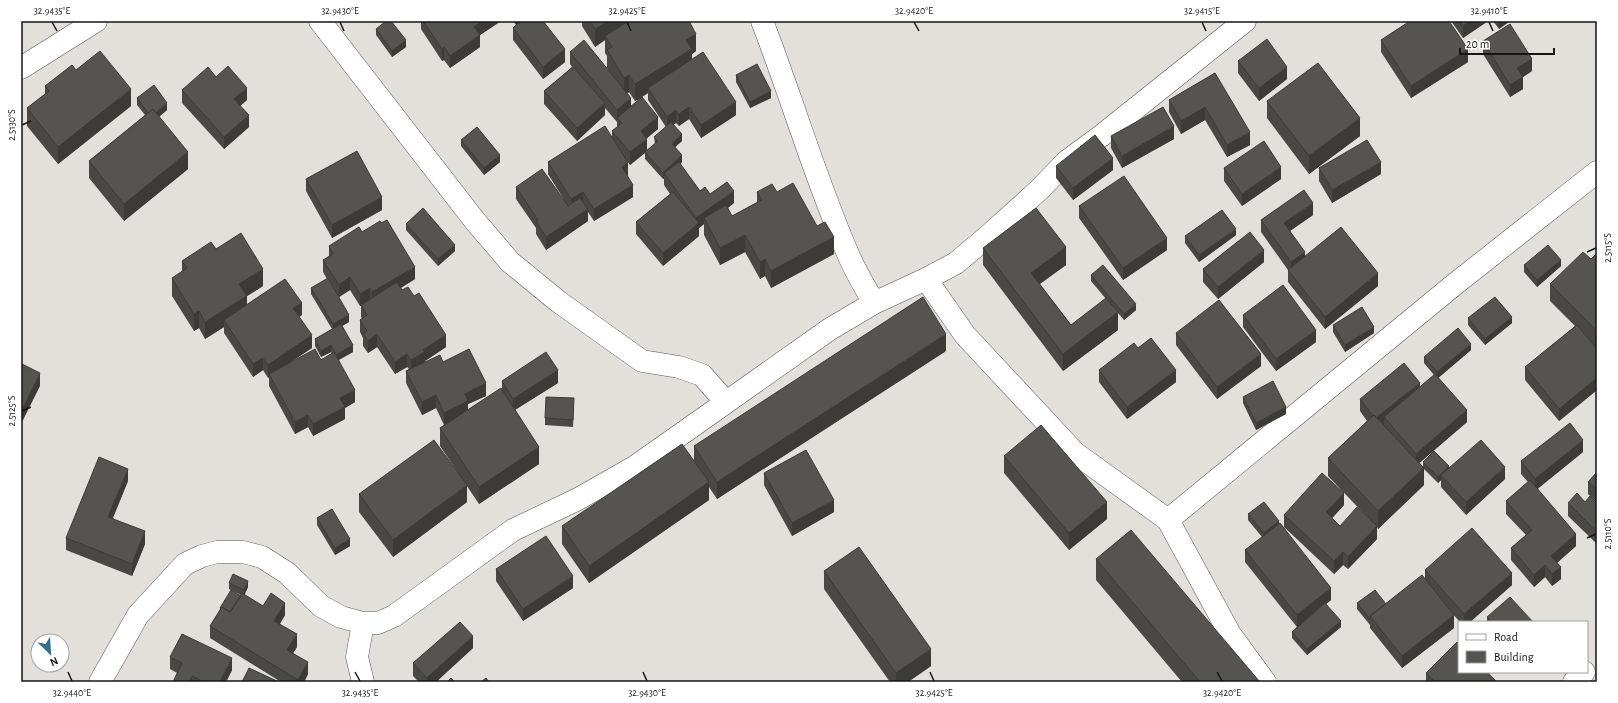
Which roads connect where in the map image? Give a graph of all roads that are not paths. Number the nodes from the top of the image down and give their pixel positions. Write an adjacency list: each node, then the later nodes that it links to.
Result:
1 (96, 21): 5 (street)
2 (320, 21): 9 (street)
3 (762, 21): 8 (street)
4 (1244, 21): 7 (street)
5 (21, 68)
6 (1597, 172): 10 (street)
7 (926, 279): 8 (street); 10 (street)
8 (874, 303): 9 (street)
9 (726, 402): 11 (street)
10 (1168, 520): 17 (street)
11 (363, 623): 15 (street); 16 (street)
12 (1597, 660): 13 (street)
13 (1588, 668)
14 (1583, 673): 18 (street)
15 (100, 682)
16 (363, 682)
17 (1265, 682)
18 (1574, 682)

